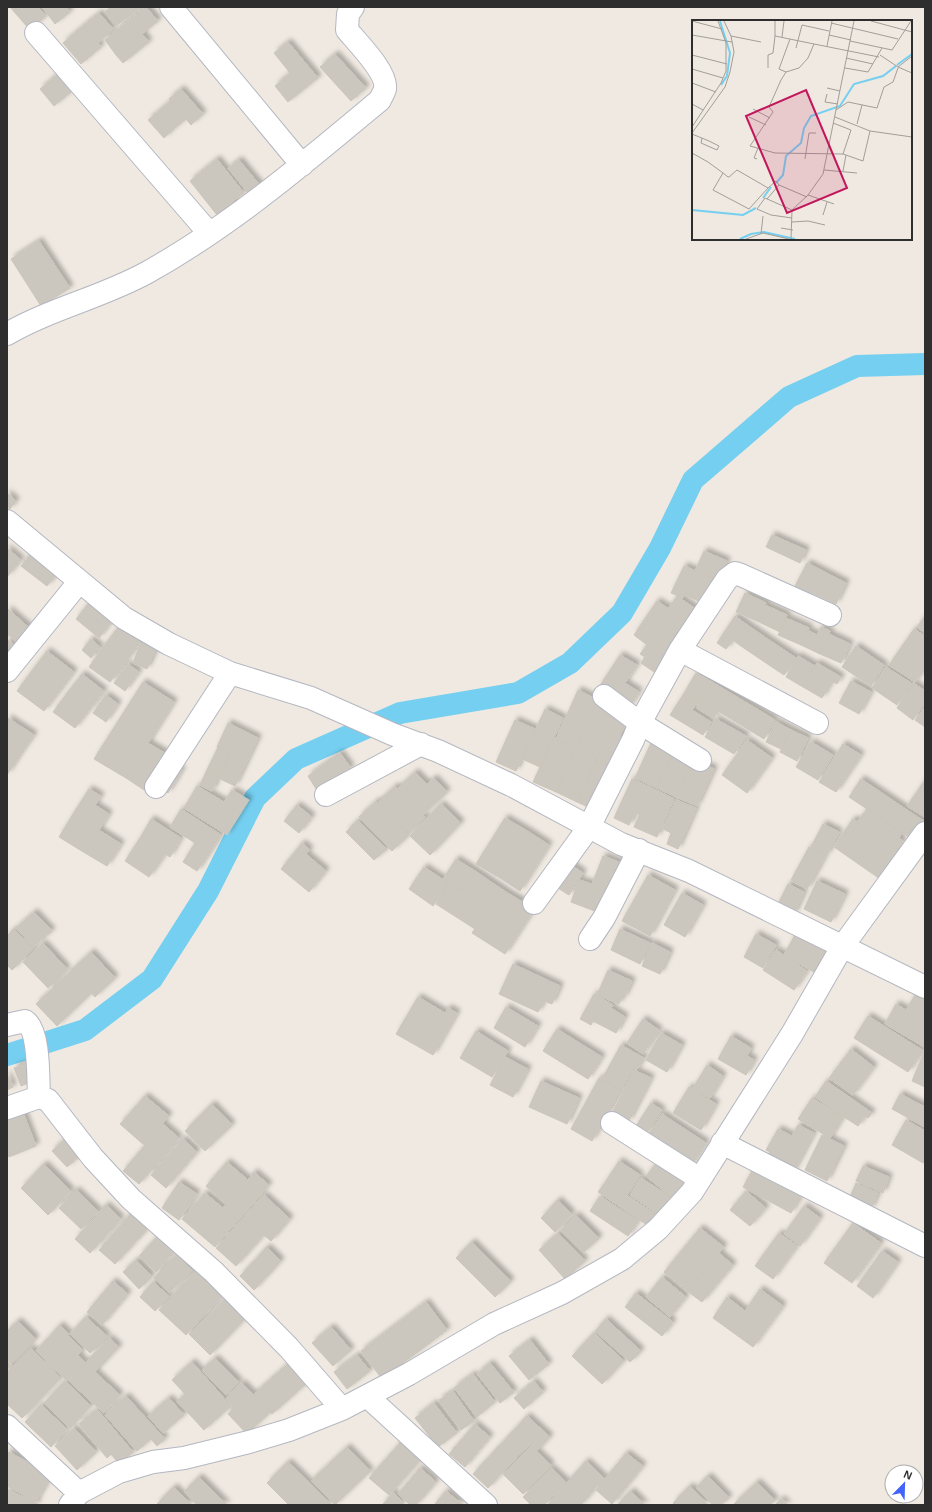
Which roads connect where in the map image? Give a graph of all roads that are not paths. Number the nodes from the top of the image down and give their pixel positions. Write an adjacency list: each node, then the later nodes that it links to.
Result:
1 (171, 7): 4 (street)
2 (353, 7): 4 (street)
3 (36, 33): 5 (street)
4 (302, 165): 5 (street)
5 (209, 233): 6 (street)
6 (7, 334)
7 (7, 521): 8 (street)
8 (78, 582): 11 (street); 12 (street)
9 (830, 615): 10 (street)
10 (680, 650): 14 (street); 15 (street)
11 (7, 671)
12 (230, 673): 16 (street); 18 (street)
13 (604, 696): 14 (street)
14 (640, 723): 17 (street); 20 (street)
15 (817, 723)
16 (421, 744): 19 (street); 20 (street)
17 (700, 760)
18 (156, 787)
19 (326, 795)
20 (589, 827): 22 (street); 23 (street)
21 (925, 833): 25 (street)
22 (639, 850): 24 (street); 25 (street)
23 (534, 903)
24 (590, 939)
25 (842, 947): 26 (street); 31 (street)
26 (925, 987)
27 (7, 1025): 28 (street)
28 (39, 1097): 29 (street); 35 (street)
29 (7, 1108)
30 (612, 1123): 32 (street)
31 (722, 1143): 32 (street); 33 (street)
32 (700, 1178): 34 (street)
33 (925, 1246)
34 (368, 1397): 35 (street); 38 (street)
35 (342, 1409): 37 (street)
36 (7, 1426): 37 (street)
37 (75, 1499)
38 (486, 1505)

